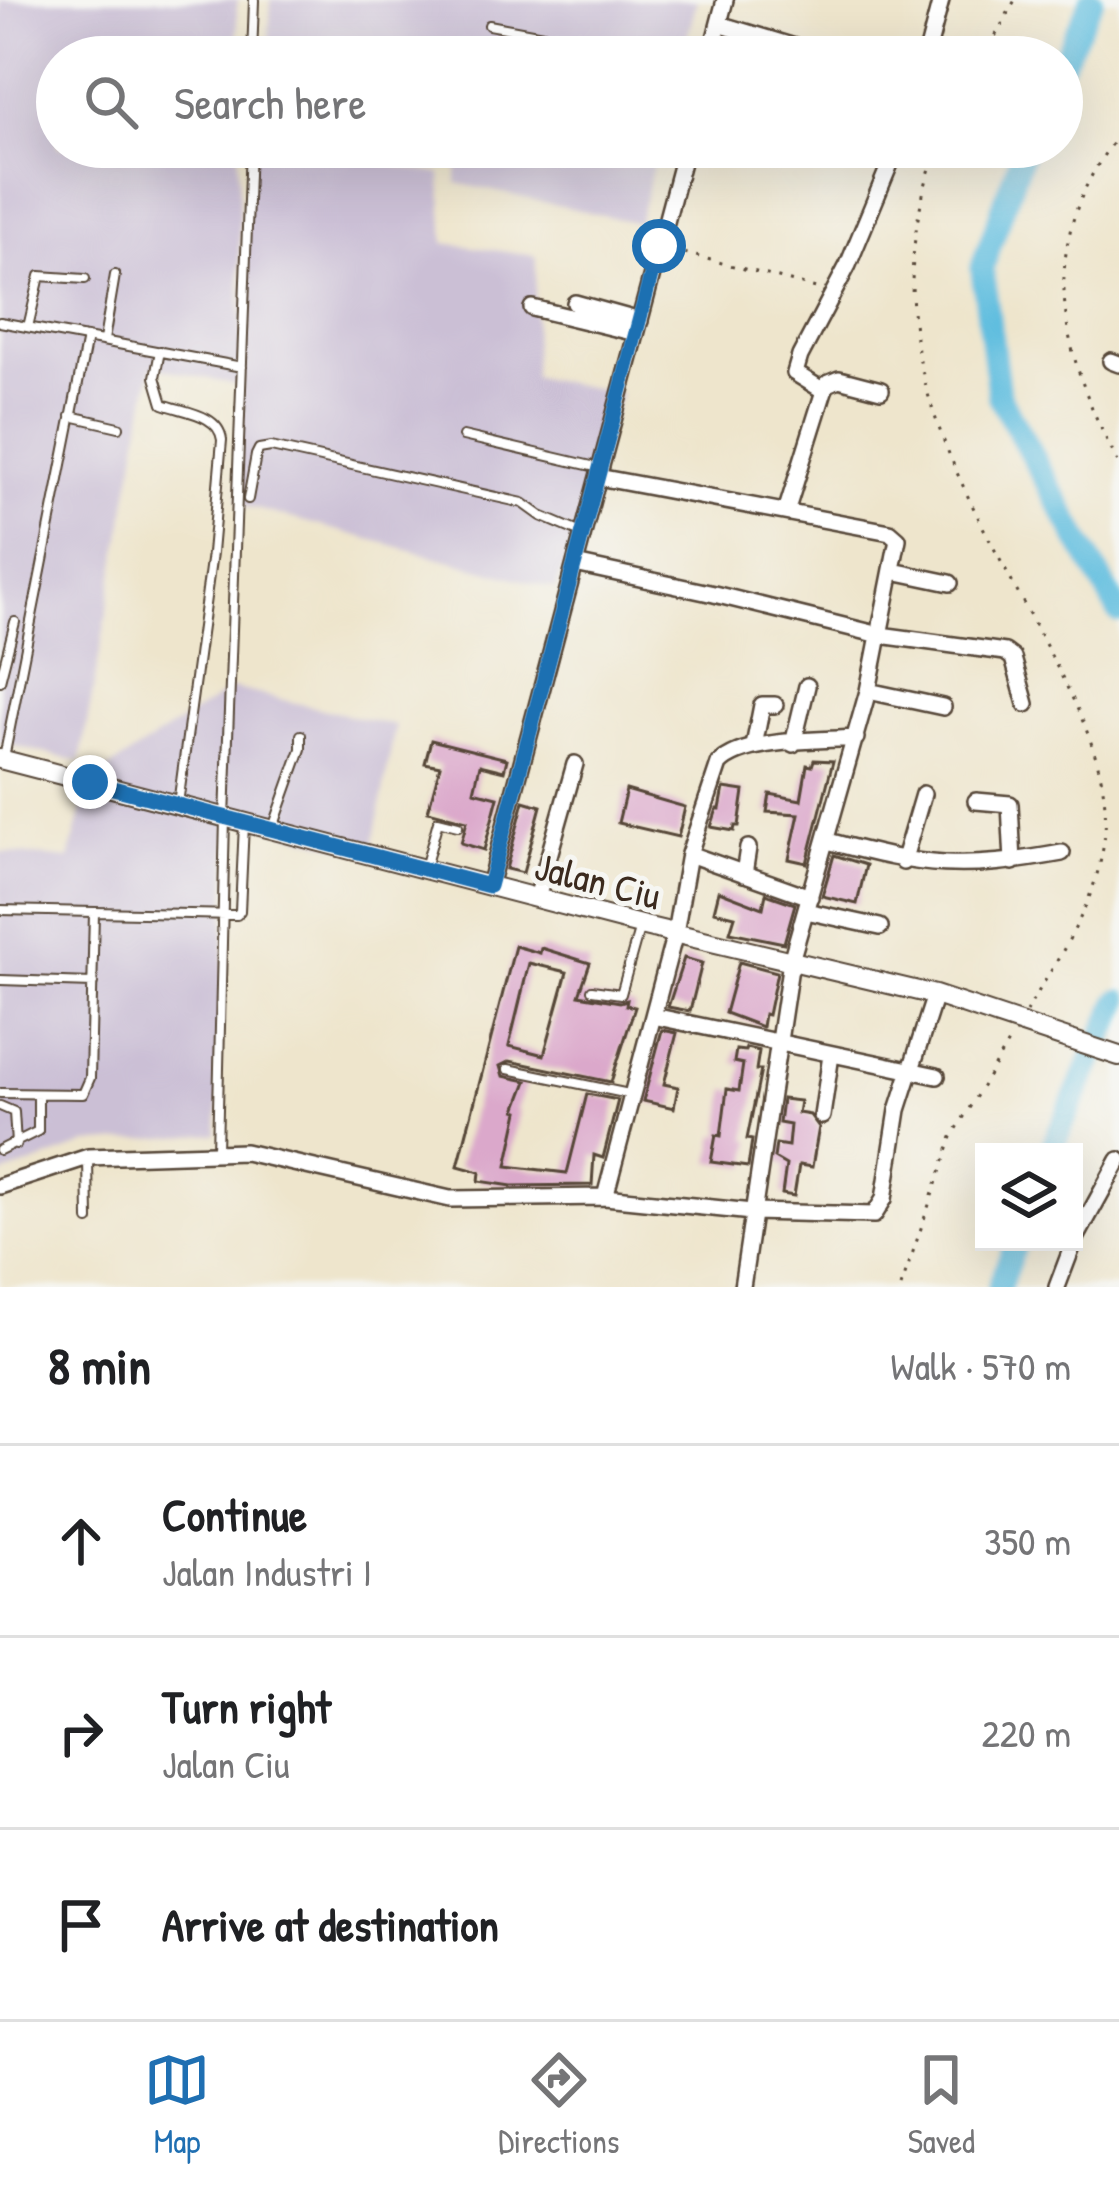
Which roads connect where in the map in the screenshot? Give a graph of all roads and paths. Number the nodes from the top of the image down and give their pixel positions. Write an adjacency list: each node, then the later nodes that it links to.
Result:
1 (254, 0): 7 (lane)
2 (725, 0): 5 (street)
3 (941, 0): 11 (street)
4 (1015, 0): 12 (path)
5 (719, 24): 9 (street); 10 (street)
6 (489, 25): 8 (lane)
7 (253, 36)
8 (548, 36)
9 (716, 36)
10 (759, 36)
11 (932, 36)
12 (995, 36)
13 (1119, 134): 36 (path)
14 (249, 168): 30 (lane)
15 (680, 168): 18 (street)
16 (888, 168): 21 (street)
17 (931, 168): 87 (path)
18 (659, 246): 21 (path); 25 (street)
19 (115, 275): 28 (lane)
20 (85, 279): 26 (lane)
21 (834, 293): 32 (street)
22 (575, 303): 25 (street)
23 (532, 308): 25 (street)
24 (0, 322): 26 (lane)
25 (638, 327): 37 (street)
26 (28, 328): 27 (lane)
27 (87, 338): 28 (lane); 33 (lane)
28 (104, 340): 29 (lane)
29 (160, 351): 30 (lane); 60 (lane)
30 (242, 367): 61 (lane)
31 (881, 390): 32 (street)
32 (824, 392): 39 (street)
33 (71, 416): 34 (lane); 56 (lane)
34 (119, 427)
35 (463, 436): 37 (lane)
36 (1119, 464)
37 (599, 473): 39 (street); 40 (street)
38 (248, 499): 40 (lane)
39 (786, 512): 42 (street)
40 (583, 533): 41 (street)
41 (575, 564): 45 (street); 72 (street)
42 (893, 571): 43 (street); 45 (street)
43 (950, 583)
44 (15, 622): 46 (lane)
45 (880, 635): 48 (street); 49 (street)
46 (0, 681)
47 (807, 686): 54 (street)
48 (868, 691): 51 (street); 53 (street)
49 (1026, 704)
50 (775, 706): 55 (street)
51 (943, 707)
52 (301, 735): 63 (lane)
53 (856, 738): 54 (street); 64 (street)
54 (793, 744): 55 (street)
55 (754, 746): 67 (street)
56 (2, 759): 60 (street, Jalan Ciu)
57 (575, 764): 73 (street)
58 (923, 794): 68 (street)
59 (976, 801): 69 (street)
60 (178, 805): 61 (street, Jalan Ciu)
61 (234, 820): 63 (street, Jalan Ciu); 77 (lane); 77 (lane)
62 (458, 826): 70 (lane)
63 (272, 830): 70 (street, Jalan Ciu)
64 (828, 841): 68 (street); 74 (street)
65 (748, 848): 71 (street)
66 (1062, 853): 69 (street)
67 (689, 854): 71 (street); 80 (street)
68 (903, 862): 69 (street)
69 (1012, 862)
70 (425, 869): 72 (street, Jalan Ciu)
71 (744, 874): 74 (street)
72 (489, 886): 73 (street, Jalan Ciu)
73 (537, 898): 78 (street, Jalan Ciu)
74 (808, 904): 79 (street); 81 (street)
75 (0, 910): 76 (lane)
76 (94, 913): 77 (lane); 83 (lane)
77 (222, 915): 101 (lane)
78 (640, 925): 80 (street, Jalan Ciu); 84 (lane)
79 (880, 927)
80 (676, 933): 81 (street, Jalan Ciu); 86 (street)
81 (791, 961): 85 (street, Jalan Ciu); 88 (street)
82 (0, 980): 83 (lane)
83 (93, 983): 95 (lane)
84 (592, 989)
85 (935, 995): 87 (street, Jalan Ciu); 91 (street)
86 (653, 1016): 88 (street); 96 (street)
87 (1020, 1022): 90 (street, Jalan Ciu); 111 (path)
88 (778, 1045): 89 (street); 106 (street)
89 (831, 1055): 91 (street); 98 (street)
90 (1119, 1056)
91 (911, 1068): 93 (street); 106 (street)
92 (508, 1069): 96 (lane)
93 (937, 1076)
94 (0, 1093): 95 (lane)
95 (38, 1094): 99 (lane)
96 (632, 1095): 105 (street)
97 (0, 1106): 99 (lane)
98 (823, 1116)
99 (16, 1144): 100 (lane)
100 (0, 1150)
101 (217, 1151): 102 (street); 105 (street)
102 (88, 1157): 104 (street); 107 (lane)
103 (1119, 1160): 108 (street)
104 (0, 1186)
105 (605, 1197): 106 (street)
106 (752, 1212): 110 (street)
107 (89, 1220)
108 (1083, 1226)
109 (1071, 1251): 112 (street)
110 (742, 1287)
111 (901, 1287)
112 (1057, 1287)

